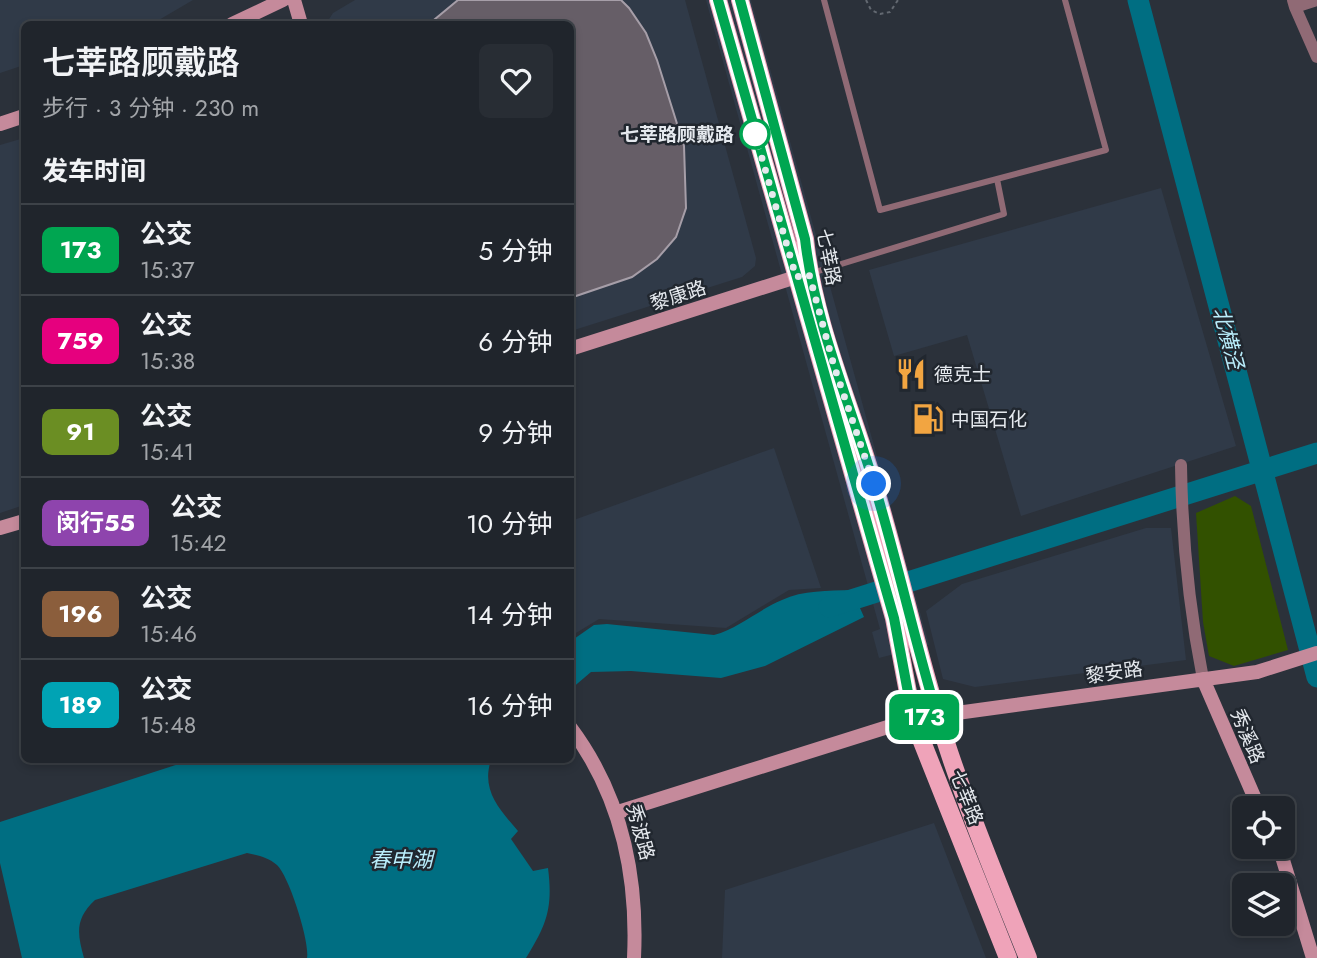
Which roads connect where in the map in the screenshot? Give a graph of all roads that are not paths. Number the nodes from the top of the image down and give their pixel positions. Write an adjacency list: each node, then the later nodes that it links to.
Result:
1 (283, 0): 9 (street)
2 (294, 0): 10 (street)
3 (718, 0): 15 (main road, 七莘路)
4 (740, 0): 15 (main road, 七莘路)
5 (824, 0): 14 (lane)
6 (1065, 0): 14 (lane)
7 (1317, 0): 8 (street)
8 (1294, 3): 11 (street)
9 (238, 21)
10 (300, 21)
11 (1317, 57)
12 (21, 117): 13 (street)
13 (0, 124)
14 (997, 179): 15 (lane)
15 (803, 276): 16 (street, 黎康路); 20 (main road, 七莘路)
16 (574, 348)
17 (1181, 465): 22 (street)
18 (21, 522): 19 (street)
19 (0, 528)
20 (900, 616): 23 (main road, 七莘路); 24 (main road, 七莘路)
21 (1317, 653): 22 (street, 黎安路)
22 (1203, 679): 23 (street, 黎安路); 26 (street, 秀溪路)
23 (937, 715): 24 (street, 黎安路); 31 (main road, 七莘路)
24 (913, 719): 27 (street, 黎安路); 30 (main road, 七莘路)
25 (574, 732): 27 (street, 秀波路)
26 (1254, 796)
27 (618, 813): 29 (street, 秀波路)
28 (1283, 859): 32 (street)
29 (634, 958)
30 (1008, 958)
31 (1028, 958)
32 (1313, 958)

